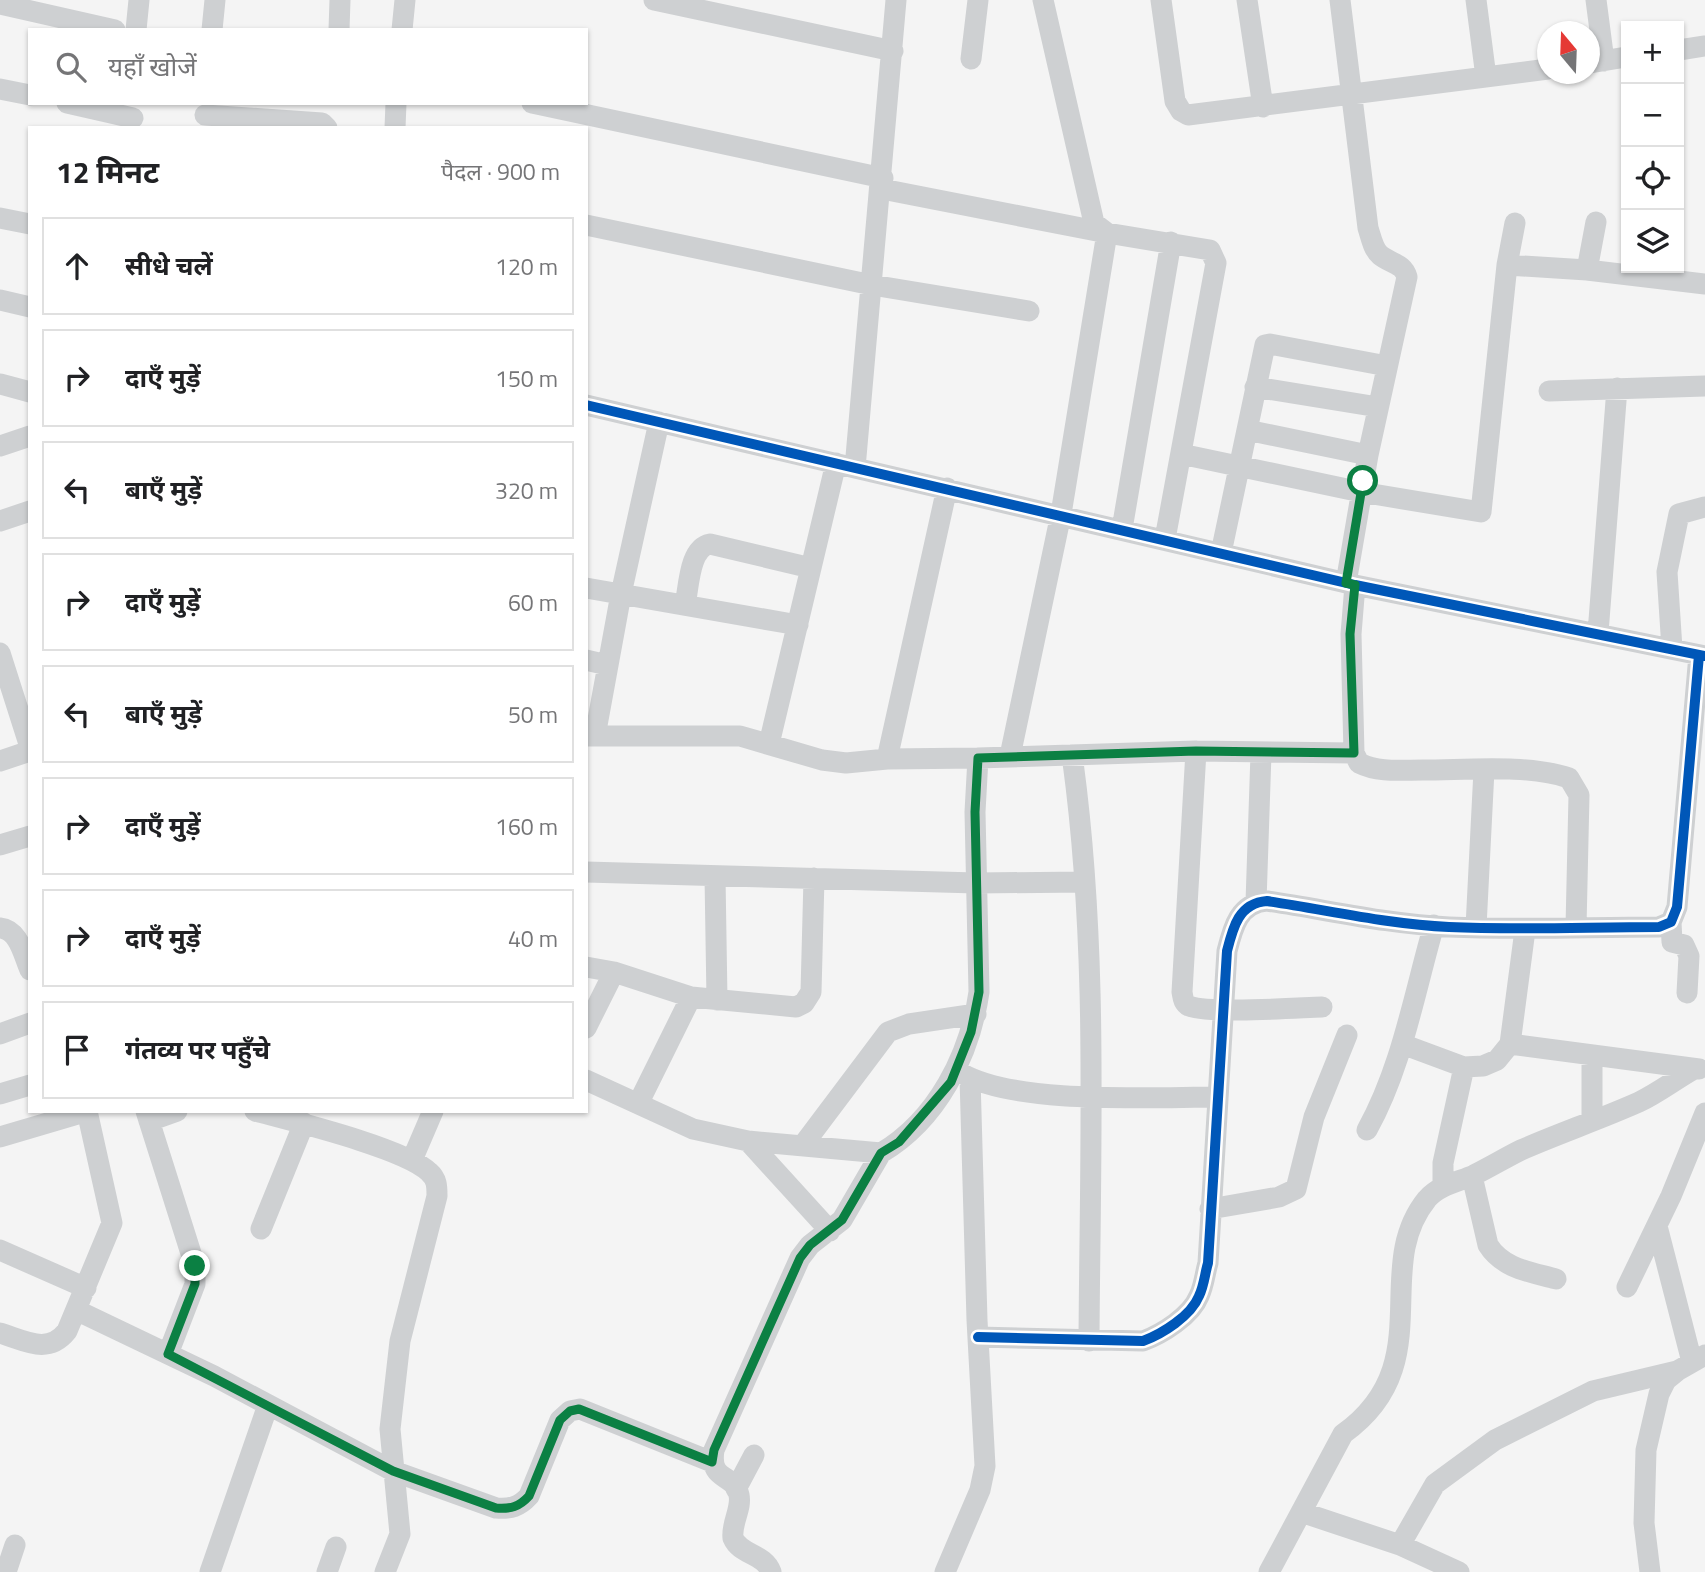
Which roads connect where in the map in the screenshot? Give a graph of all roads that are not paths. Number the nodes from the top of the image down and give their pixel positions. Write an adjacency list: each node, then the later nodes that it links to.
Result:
1 (139, 0): 17 (street)
2 (215, 0): 18 (street)
3 (341, 0): 19 (street)
4 (405, 0): 20 (street)
5 (654, 0): 23 (street)
6 (896, 0): 23 (street)
7 (978, 0): 25 (street)
8 (1043, 0): 46 (street)
9 (1161, 0): 35 (street)
10 (1248, 0): 35 (street)
11 (1340, 0): 30 (street)
12 (1476, 0): 28 (street)
13 (1597, 0): 15 (street)
14 (11, 4): 16 (street)
15 (1597, 21)
16 (107, 28)
17 (136, 28)
18 (212, 28)
19 (339, 28)
20 (402, 28)
21 (1705, 46): 22 (street)
22 (1684, 49)
23 (892, 51): 40 (street)
24 (1621, 58): 26 (street)
25 (971, 59)
26 (1600, 61)
27 (1537, 70): 28 (street)
28 (1486, 77): 30 (street)
29 (0, 89): 31 (street)
30 (1352, 94): 35 (street); 55 (street)
31 (28, 95)
32 (77, 105): 37 (street)
33 (396, 105): 39 (street)
34 (541, 105): 40 (street)
35 (1264, 107)
36 (205, 115): 38 (street)
37 (134, 116)
38 (325, 126)
39 (395, 126)
40 (882, 184): 46 (street); 51 (street)
41 (0, 218): 43 (street)
42 (1596, 222): 49 (street)
43 (28, 223)
44 (1515, 223): 48 (street)
45 (588, 225): 51 (street)
46 (1107, 233): 47 (street); 75 (street)
47 (1171, 242): 68 (street); 78 (street)
48 (1507, 265): 49 (street); 73 (street)
49 (1587, 270): 50 (street)
50 (1705, 284)
51 (872, 285): 54 (street); 70 (street)
52 (0, 300): 53 (street)
53 (28, 307)
54 (1029, 311)
55 (1388, 366): 58 (street); 63 (street)
56 (0, 384): 60 (street)
57 (1705, 386): 59 (street)
58 (1255, 387): 63 (street); 65 (street)
59 (1617, 388): 61 (street); 87 (street)
60 (28, 391)
61 (1549, 391)
62 (588, 405): 64 (street)
63 (1378, 407): 69 (street)
64 (659, 422): 70 (street); 84 (street)
65 (1247, 430): 69 (street); 71 (street)
66 (28, 437): 67 (street)
67 (0, 446)
68 (1181, 454): 71 (street); 79 (street)
69 (1368, 455): 73 (street)
70 (846, 466): 72 (street); 81 (street)
71 (1239, 467): 73 (street); 80 (street)
72 (947, 488): 75 (street); 103 (street)
73 (1361, 492): 82 (street)
74 (1705, 507): 88 (street)
75 (1061, 514): 78 (street); 101 (street)
76 (27, 519): 77 (street)
77 (0, 521)
78 (1122, 529): 79 (street)
79 (1165, 539): 80 (street)
80 (1221, 553): 82 (street)
81 (811, 568): 85 (street); 86 (street)
82 (1350, 584): 87 (street); 99 (street)
83 (588, 588): 84 (street)
84 (621, 594): 85 (street); 91 (street)
85 (685, 605): 86 (street)
86 (798, 625): 95 (street)
87 (1598, 634): 88 (street)
88 (1672, 649): 90 (street)
89 (0, 653): 92 (street)
90 (1702, 656): 114 (street)
91 (597, 663): 93 (street)
92 (14, 687): 94 (street)
93 (590, 736): 95 (street)
94 (28, 741)
95 (769, 744): 103 (street)
96 (28, 750): 104 (street)
97 (1196, 751): 98 (street); 100 (street); 127 (street)
98 (1261, 753): 99 (street); 113 (street)
99 (1354, 753): 105 (street)
100 (1072, 755): 101 (street); 111 (street)
101 (1010, 756): 102 (street)
102 (978, 758): 103 (street); 112 (street)
103 (887, 759)
104 (0, 761)
105 (1484, 770): 116 (street); 117 (street)
106 (28, 837): 107 (street)
107 (0, 845)
108 (588, 872): 109 (street)
109 (715, 876): 110 (street); 125 (street)
110 (814, 878): 112 (street); 125 (street)
111 (1084, 882): 112 (street); 142 (street)
112 (976, 883): 128 (street)
113 (1256, 902): 115 (street); 127 (street)
114 (1671, 922): 117 (street); 123 (street)
115 (1434, 925): 116 (street); 133 (street)
116 (1476, 927): 119 (street)
117 (1576, 927): 119 (street)
118 (0, 928): 120 (street)
119 (1525, 930): 134 (street)
120 (28, 965)
121 (588, 967): 122 (street)
122 (614, 972): 124 (street); 130 (street)
123 (1687, 993)
124 (691, 997): 125 (street); 144 (street)
125 (717, 1000)
126 (1322, 1007): 127 (street)
127 (1222, 1008): 143 (street)
128 (976, 1014): 138 (street); 157 (street)
129 (28, 1024): 131 (street)
130 (588, 1024)
131 (0, 1034)
132 (1347, 1035): 162 (street)
133 (1402, 1044): 136 (street); 154 (street)
134 (1510, 1044): 135 (street); 136 (street)
135 (1592, 1056): 137 (street); 153 (street)
136 (1464, 1067): 161 (street)
137 (1700, 1069): 153 (street)
138 (963, 1074): 142 (street); 158 (street); 172 (street)
139 (588, 1081): 144 (street)
140 (28, 1086): 141 (street)
141 (0, 1094)
142 (1091, 1096): 143 (street); 173 (street)
143 (1217, 1097): 162 (street)
144 (639, 1102): 156 (street)
145 (81, 1113): 155 (street)
146 (88, 1113): 169 (street)
147 (165, 1113): 151 (street)
148 (267, 1113): 152 (street)
149 (432, 1113): 159 (street)
150 (1705, 1113): 163 (street)
151 (147, 1116): 174 (street)
152 (315, 1121): 159 (street); 164 (street)
153 (1592, 1121): 160 (street)
154 (1367, 1130)
155 (0, 1137)
156 (748, 1141): 157 (street); 165 (street)
157 (803, 1144): 158 (street)
158 (881, 1153): 165 (street)
159 (412, 1160): 179 (street)
160 (1472, 1175): 161 (street); 167 (street)
161 (1443, 1186): 181 (street)
162 (1210, 1209): 173 (street)
163 (1657, 1226): 168 (street); 175 (street)
164 (261, 1230)
165 (830, 1231): 178 (street)
166 (0, 1250): 169 (street)
167 (1556, 1279)
168 (1627, 1287)
169 (86, 1288): 170 (street)
170 (76, 1310): 171 (street); 174 (street)
171 (0, 1333)
172 (978, 1337): 173 (street); 190 (street)
173 (1089, 1341)
174 (168, 1354): 176 (street)
175 (1691, 1362): 183 (street); 193 (street)
176 (268, 1405): 179 (street); 186 (street)
177 (754, 1455): 180 (street)
178 (712, 1462): 179 (street); 180 (street)
179 (393, 1471): 188 (street)
180 (736, 1489): 189 (street)
181 (1301, 1512): 183 (street); 191 (street)
182 (15, 1545): 185 (street)
183 (1400, 1545): 192 (street)
184 (336, 1547): 187 (street)
185 (6, 1572)
186 (210, 1572)
187 (327, 1572)
188 (385, 1572)
189 (771, 1572)
190 (945, 1572)
191 (1269, 1572)
192 (1459, 1572)
193 (1650, 1572)

